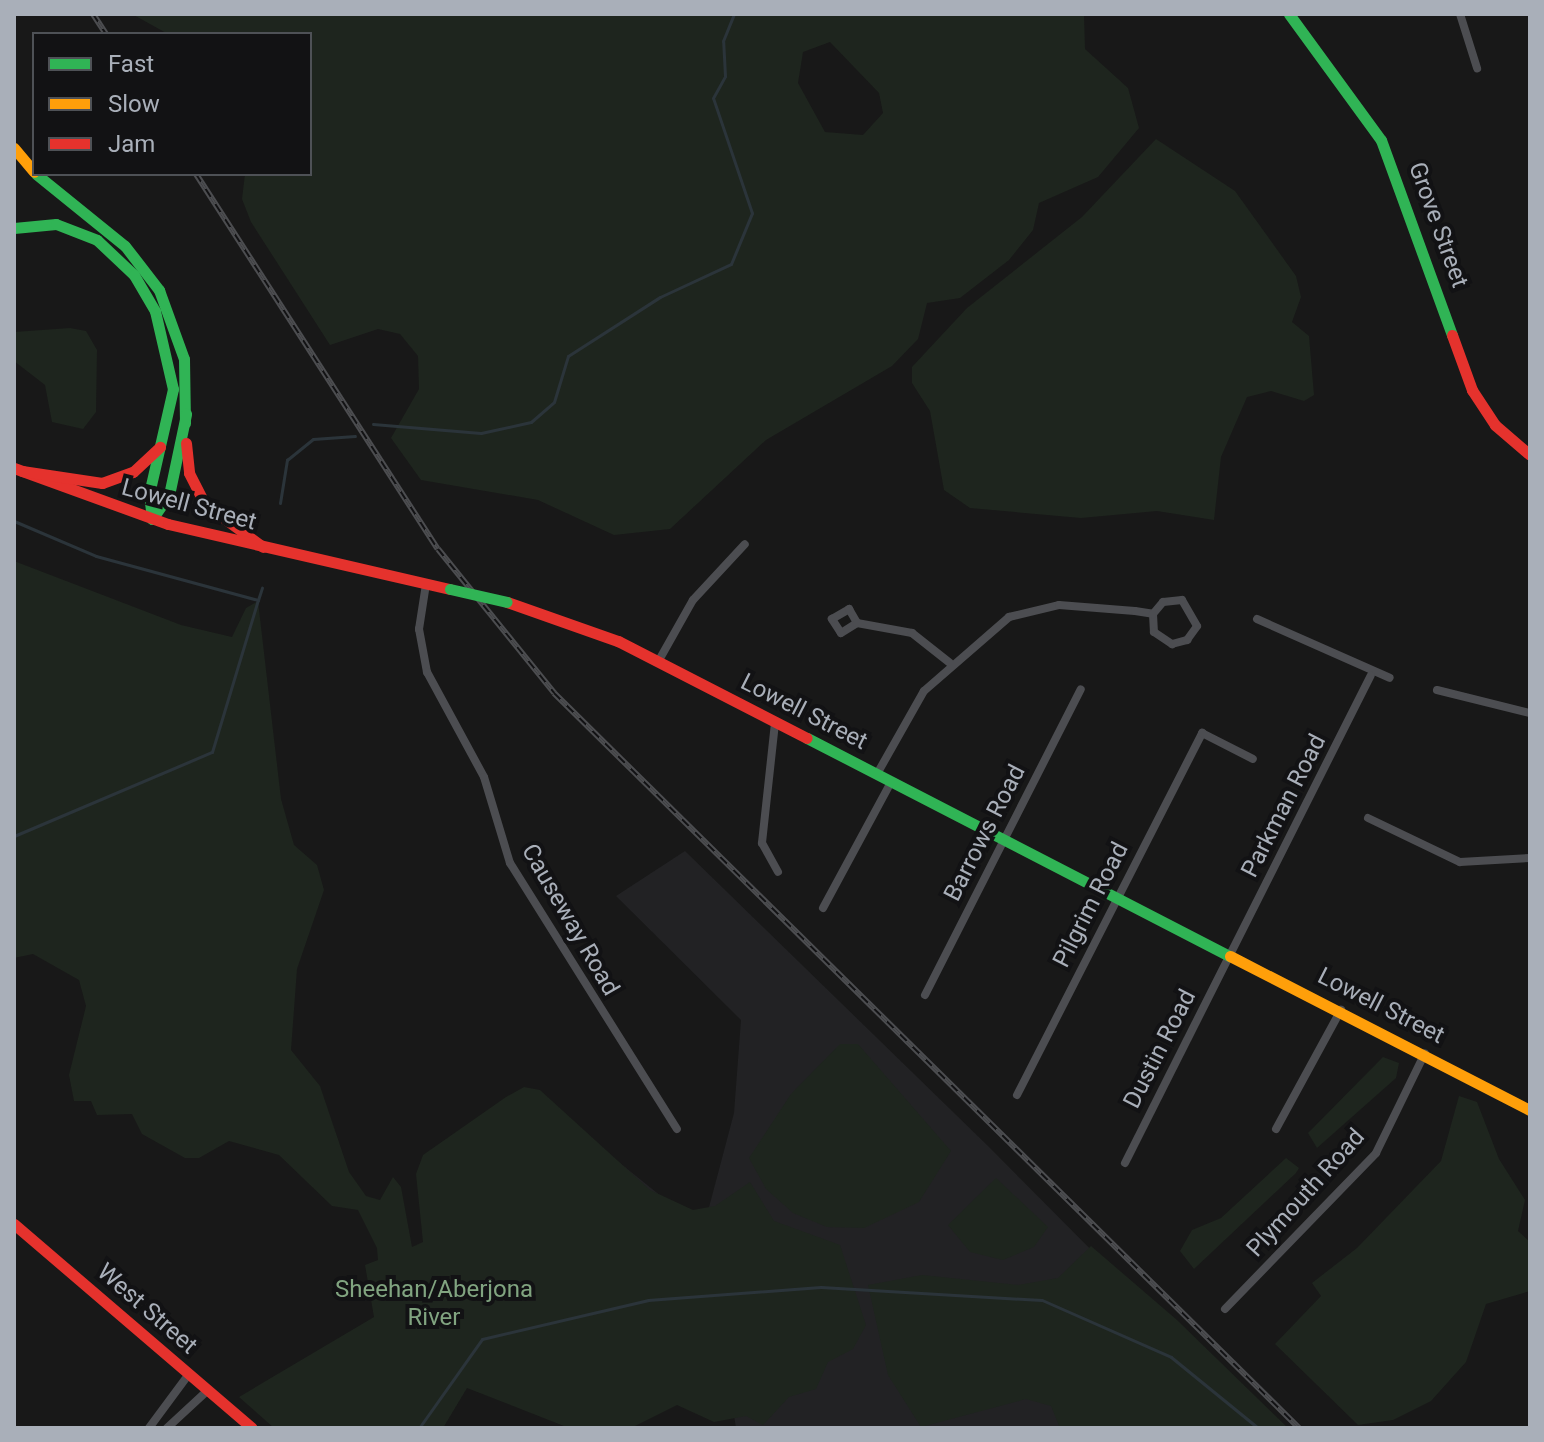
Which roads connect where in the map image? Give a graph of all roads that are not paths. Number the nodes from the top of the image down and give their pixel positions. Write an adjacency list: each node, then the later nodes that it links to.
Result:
1 (1289, 14): 10 (main road, Grove Street)
2 (1460, 14): 3 (street)
3 (1477, 68)
4 (14, 148): 5 (main road)
5 (32, 169)
6 (39, 176): 8 (main road)
7 (14, 228): 9 (main road)
8 (186, 414): 12 (main road); 14 (main road)
9 (166, 436): 11 (main road); 12 (main road)
10 (1530, 455)
11 (18, 469): 12 (main road, Lowell Street)
12 (152, 519): 14 (main road, Lowell Street)
13 (745, 544): 19 (street)
14 (263, 547): 15 (main road, Lowell Street)
15 (426, 584): 19 (main road, Lowell Street, bridge); 42 (street, Causeway Road)
16 (1153, 614): 16 (street); 20 (street)
17 (1257, 619): 21 (street)
18 (857, 623): 20 (street)
19 (658, 662): 26 (main road, Lowell Street)
20 (950, 663): 28 (street)
21 (1371, 675): 22 (street); 36 (street, Parkman Road)
22 (1390, 678)
23 (1081, 689): 31 (street, Barrows Road)
24 (1437, 690): 25 (street)
25 (1530, 713)
26 (775, 723): 28 (main road, Lowell Street); 33 (street)
27 (1253, 759): 34 (street, Pilgrim Road)
28 (877, 774): 29 (main road, Lowell Street)
29 (891, 782): 31 (main road, Lowell Street); 35 (street)
30 (1368, 818): 32 (street)
31 (1004, 839): 34 (main road, Lowell Street); 37 (street, Barrows Road)
32 (1530, 858)
33 (778, 872)
34 (1118, 897): 36 (main road, Lowell Street); 40 (street, Pilgrim Road)
35 (823, 908)
36 (1231, 954): 38 (main road, Lowell Street); 44 (street, Dustin Road)
37 (925, 995)
38 (1341, 1010): 39 (main road, Lowell Street); 43 (street)
39 (1425, 1053): 41 (main road, Lowell Street); 46 (street, Plymouth Road)
40 (1017, 1095)
41 (1530, 1110)
42 (677, 1129)
43 (1276, 1129)
44 (1125, 1163)
45 (14, 1224): 47 (main road, West Street)
46 (1225, 1309)
47 (189, 1374): 48 (main road, West Street); 49 (street)
48 (208, 1390): 50 (street); 51 (main road, West Street)
49 (149, 1428)
50 (167, 1428)
51 (252, 1428)

